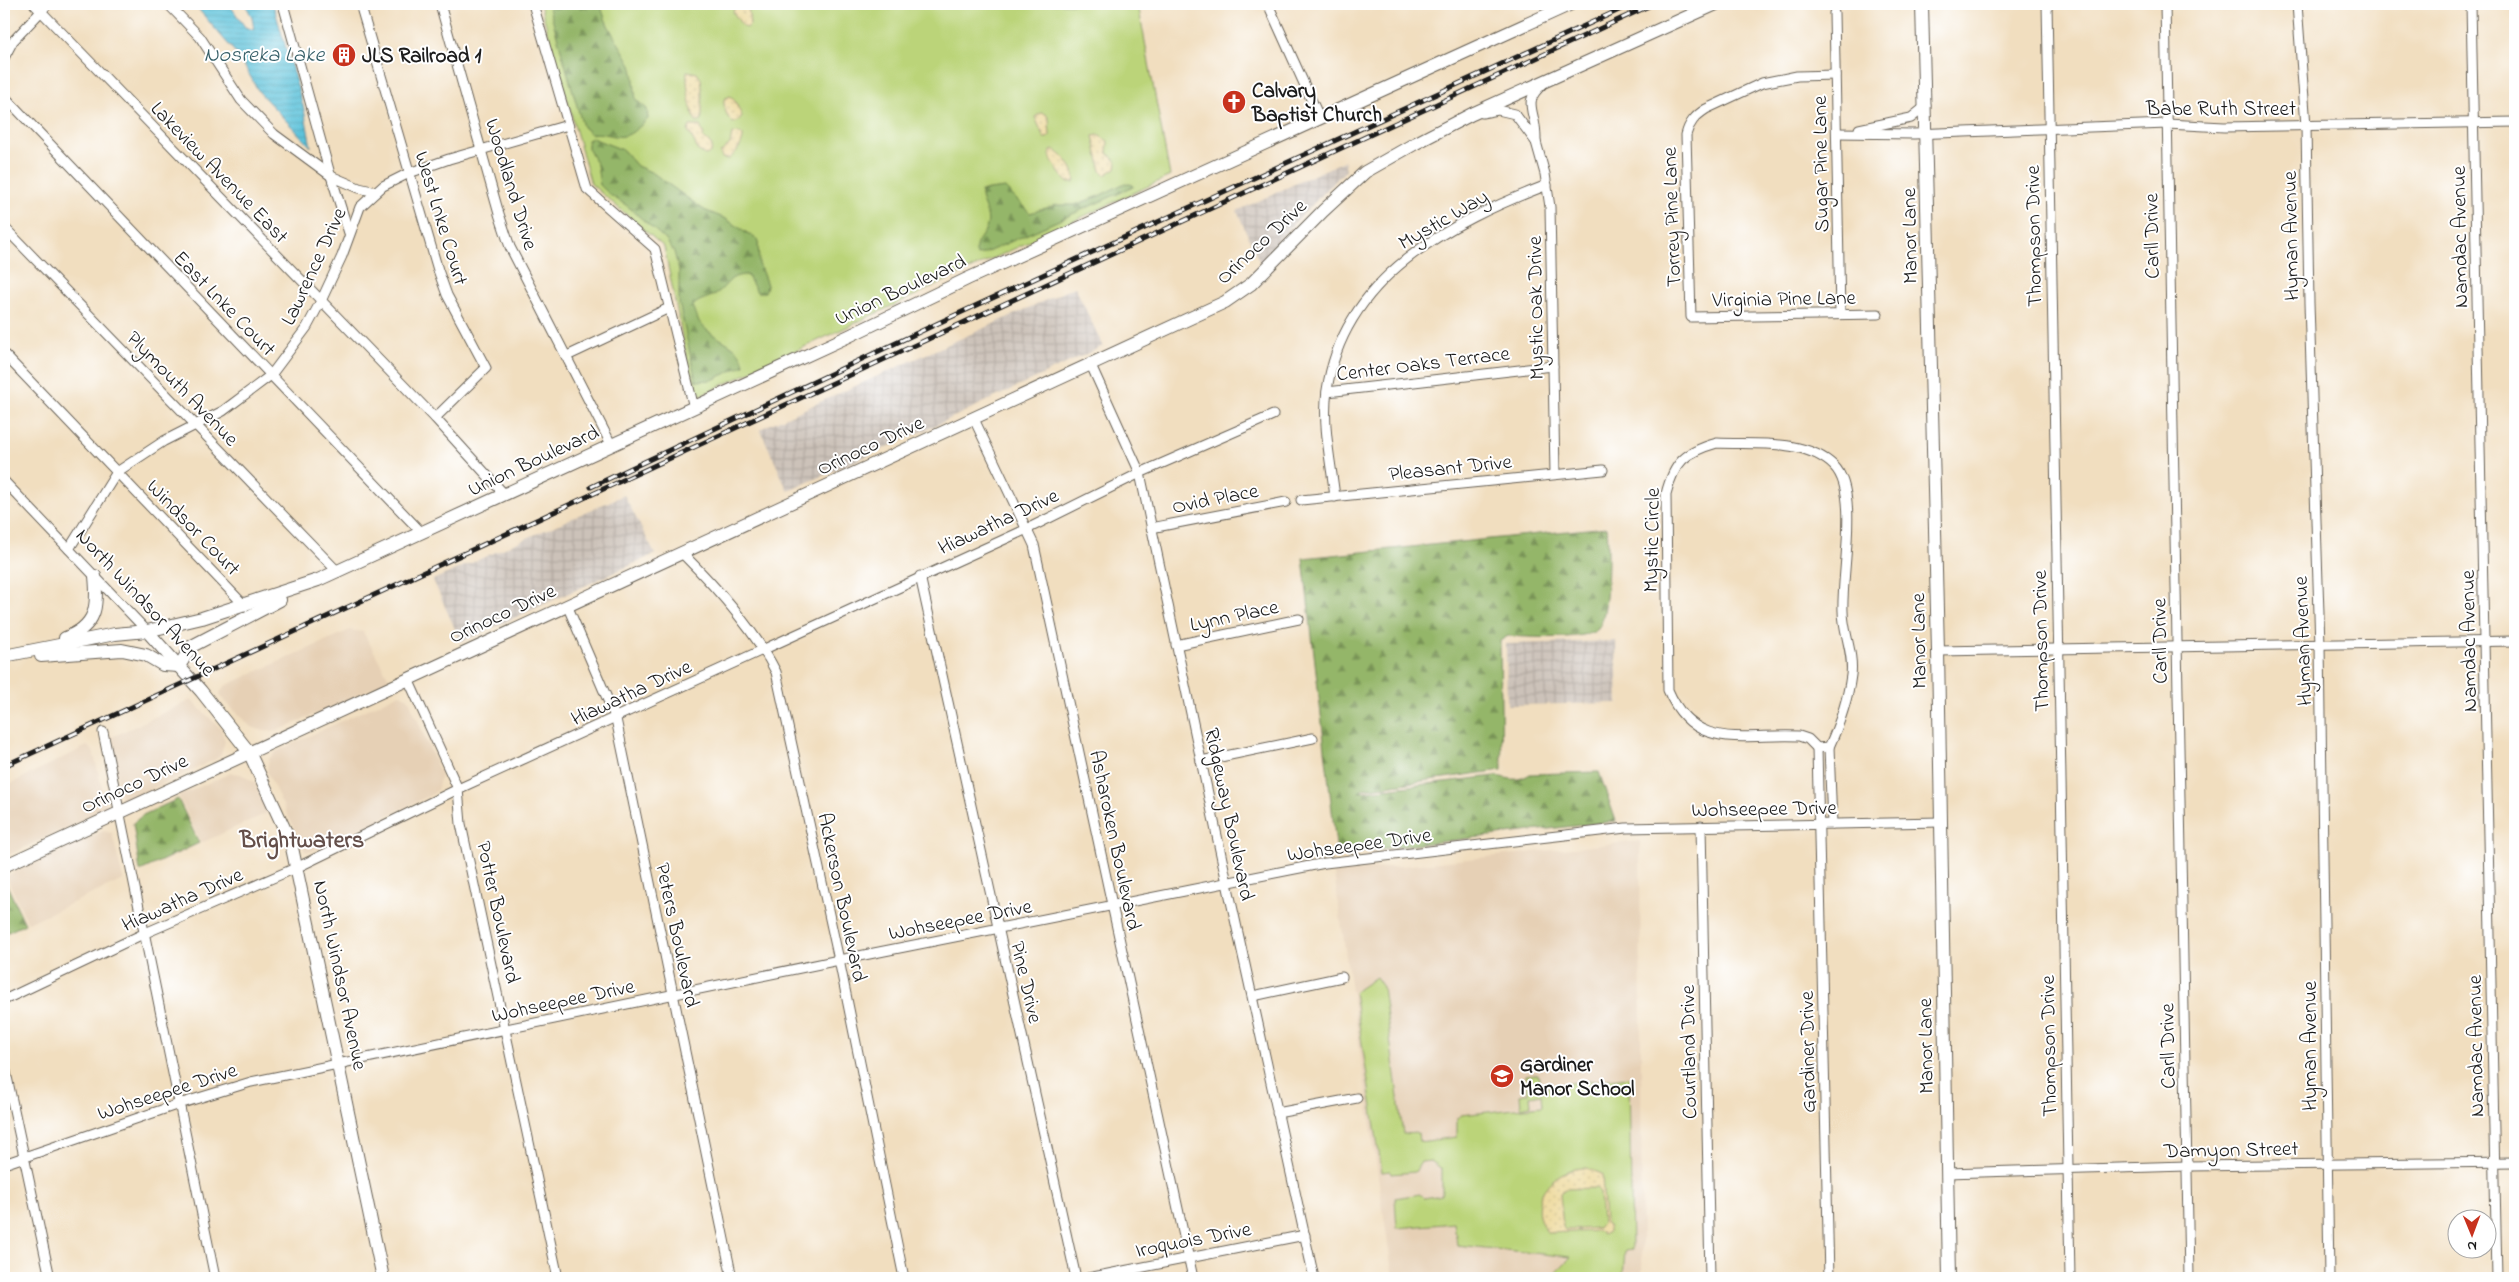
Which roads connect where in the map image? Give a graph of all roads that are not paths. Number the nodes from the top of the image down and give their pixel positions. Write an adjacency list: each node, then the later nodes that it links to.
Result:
1 (34, 4): 16 (street, Lakeview Avenue East)
2 (48, 4): 16 (street)
3 (168, 4): 36 (street)
4 (283, 4): 36 (street)
5 (360, 4): 35 (street, West Lnke Court)
6 (440, 4): 34 (street, Woodland Drive)
7 (532, 4): 28 (street)
8 (1268, 4): 24 (street)
9 (1571, 4): 24 (street, Union Boulevard)
10 (1716, 4): 20 (street, Orinoco Drive)
11 (1922, 4): 22 (street, Manor Lane)
12 (2047, 4): 30 (street, Thompson Drive)
13 (2165, 4): 27 (street, Carll Drive)
14 (2297, 4): 29 (street, Hyman Avenue)
15 (2470, 4): 26 (street, Namdac Avenue)
16 (41, 11): 18 (street); 41 (street, Lakeview Avenue East)
17 (1834, 12): 19 (street, Sugar Pine Lane)
18 (4, 58)
19 (1835, 75): 31 (street, Sugar Pine Lane); 45 (street, Torrey Pine Lane)
20 (1547, 80): 23 (street, Orinoco Drive); 33 (street, Mystic Oak Drive)
21 (4, 96): 50 (street, East Lnke Court)
22 (1926, 106): 31 (street); 32 (street, Manor Lane)
23 (1472, 114): 33 (street, Mystic Oak Drive); 48 (street, Orinoco Drive)
24 (1320, 119): 52 (street, Union Boulevard)
25 (2515, 122): 26 (street, Babe Ruth Street)
26 (2474, 123): 29 (street, Babe Ruth Street); 81 (street, Namdac Avenue)
27 (2167, 124): 29 (street, Babe Ruth Street); 30 (street, Babe Ruth Street); 84 (street, Carll Drive)
28 (568, 125): 34 (street, Lawrence Drive); 42 (street)
29 (2306, 126): 83 (street, Hyman Avenue)
30 (2049, 128): 32 (street, Babe Ruth Street); 86 (street, Thompson Drive)
31 (1841, 132): 32 (street, Babe Ruth Street); 43 (street, Sugar Pine Lane)
32 (1927, 132): 87 (street, Manor Lane)
33 (1536, 142): 37 (street, Mystic Oak Drive)
34 (482, 149): 35 (street, Lawrence Drive); 47 (street, Woodland Drive)
35 (409, 173): 38 (street, Lawrence Drive); 54 (street, West Lnke Court)
36 (331, 176): 38 (street); 40 (street)
37 (1546, 185): 49 (street, Mystic Oak Drive); 51 (street, Mystic Way)
38 (376, 192): 40 (street, Lawrence Drive)
39 (4, 227): 56 (street, Plymouth Avenue)
40 (349, 234): 41 (street, Lawrence Drive)
41 (321, 301): 50 (street, Lawrence Drive); 54 (street, Lakeview Avenue East)
42 (669, 308): 47 (street); 52 (street)
43 (1840, 314): 44 (street, Virginia Pine Lane); 45 (street, Virginia Pine Lane)
44 (1878, 314)
45 (1691, 318)
46 (4, 354): 59 (street, Windsor Court)
47 (567, 356): 57 (street, Woodland Drive)
48 (1091, 365): 55 (street, Orinoco Drive); 60 (street, Ridgeway Boulevard)
49 (1553, 366): 51 (street, Center Oaks Terrace); 61 (street, Mystic Oak Drive)
50 (271, 375): 56 (street, Lawrence Drive); 69 (street, East Lnke Court)
51 (1327, 392): 64 (street, Mystic Way)
52 (694, 408): 57 (street, Union Boulevard)
53 (1273, 415): 60 (street, Hiawatha Drive)
54 (435, 418): 63 (street, Lakeview Avenue East)
55 (974, 419): 67 (street, Asharoken Boulevard); 71 (street, Orinoco Drive)
56 (195, 426): 59 (street, Lawrence Drive); 72 (street, Plymouth Avenue)
57 (612, 446): 63 (street, Union Boulevard)
58 (1603, 470): 61 (street, Pleasant Drive)
59 (117, 472): 70 (street, Lawrence Drive); 77 (street, Windsor Court)
60 (1140, 473): 67 (street, Hiawatha Drive); 68 (street, Ridgeway Boulevard)
61 (1556, 474): 64 (street, Pleasant Drive)
62 (4, 480): 70 (street, North Windsor Avenue)
63 (505, 495): 69 (street, Union Boulevard)
64 (1335, 497): 65 (street, Pleasant Drive)
65 (1301, 500)
66 (1286, 502): 68 (street, Ovid Place)
67 (1027, 528): 74 (street, Hiawatha Drive); 108 (street, Asharoken Boulevard)
68 (1152, 528): 82 (street, Ridgeway Boulevard)
69 (422, 533): 72 (street, Union Boulevard)
70 (69, 549): 73 (street, North Windsor Avenue)
71 (682, 553): 76 (street, Orinoco Drive); 85 (street, Ackerson Boulevard)
72 (338, 572): 75 (street, Union Boulevard)
73 (95, 576): 79 (street, North Windsor Avenue); 88 (street)
74 (920, 576): 85 (street, Hiawatha Drive); 109 (street, Pine Drive)
75 (318, 580): 77 (street, Union Boulevard); 90 (street)
76 (567, 605): 91 (street, Orinoco Drive); 92 (street, Peters Boulevard)
77 (245, 606): 79 (street, Union Boulevard)
78 (1300, 619): 82 (street, Lynn Place)
79 (147, 631): 88 (street); 90 (street, North Windsor Avenue)
80 (2515, 641): 81 (street)
81 (2486, 642): 83 (street); 123 (street, Namdac Avenue)
82 (1176, 645): 98 (street, Ridgeway Boulevard)
83 (2320, 645): 84 (street); 126 (street, Hyman Avenue)
84 (2176, 647): 86 (street); 127 (street, Carll Drive)
85 (765, 650): 92 (street, Hiawatha Drive); 111 (street, Ackerson Boulevard)
86 (2058, 650): 87 (street); 128 (street, Thompson Drive)
87 (1938, 651): 101 (street, Manor Lane)
88 (28, 652): 89 (street)
89 (4, 656): 90 (street)
90 (179, 666): 97 (street, North Windsor Avenue)
91 (408, 678): 97 (street, Orinoco Drive); 99 (street, Potter Boulevard)
92 (616, 719): 99 (street, Hiawatha Drive); 113 (street, Peters Boulevard)
93 (103, 732): 100 (street)
94 (1313, 738): 98 (street)
95 (1829, 747): 96 (street); 96 (street, Mystic Circle); 103 (street, Mystic Circle)
96 (1817, 748): 102 (street)
97 (249, 752): 100 (street, Orinoco Drive); 106 (street, North Windsor Avenue)
98 (1201, 761): 107 (street, Ridgeway Boulevard)
99 (458, 789): 106 (street, Hiawatha Drive); 116 (street, Potter Boulevard)
100 (118, 813): 105 (street, Orinoco Drive); 110 (street)
101 (1942, 822): 103 (street, Wohseepee Drive); 129 (street, Manor Lane)
102 (1820, 824): 103 (street, Wohseepee Drive); 104 (street, Wohseepee Drive); 143 (street, Gardiner Drive)
103 (1832, 824)
104 (1701, 826): 107 (street, Wohseepee Drive); 142 (street, Courtland Drive)
105 (4, 866)
106 (298, 867): 110 (street, Hiawatha Drive); 118 (street, North Windsor Avenue)
107 (1227, 883): 108 (street, Wohseepee Drive); 114 (street, Ridgeway Boulevard)
108 (1112, 906): 109 (street, Wohseepee Drive); 131 (street, Asharoken Boulevard)
109 (998, 929): 111 (street, Wohseepee Drive); 138 (street, Pine Drive)
110 (143, 934): 115 (street, Hiawatha Drive); 120 (street)
111 (839, 960): 113 (street, Wohseepee Drive); 137 (street, Ackerson Boulevard)
112 (1342, 977): 114 (street)
113 (672, 996): 116 (street, Wohseepee Drive); 136 (street, Peters Boulevard)
114 (1253, 996): 121 (street, Ridgeway Boulevard)
115 (4, 1000)
116 (507, 1029): 118 (street, Wohseepee Drive); 135 (street, Potter Boulevard)
117 (4, 1063): 122 (street)
118 (339, 1064): 120 (street, Wohseepee Drive); 134 (street, North Windsor Avenue)
119 (1357, 1098): 121 (street)
120 (178, 1104): 122 (street, Wohseepee Drive); 133 (street)
121 (1277, 1113): 130 (street, Ridgeway Boulevard)
122 (26, 1157): 125 (street, Wohseepee Drive); 132 (street)
123 (2495, 1162): 124 (street, Damyon Street); 126 (street, Damyon Street); 148 (street, Namdac Avenue)
124 (2515, 1162)
125 (4, 1164)
126 (2327, 1165): 127 (street, Damyon Street); 147 (street, Hyman Avenue)
127 (2187, 1166): 128 (street, Damyon Street); 146 (street, Carll Drive)
128 (2068, 1170): 129 (street, Damyon Street); 145 (street, Thompson Drive)
129 (1947, 1173): 144 (street, Manor Lane)
130 (1305, 1234): 131 (street, Iroquois Drive); 141 (street, Ridgeway Boulevard)
131 (1188, 1258): 139 (street, Iroquois Drive); 140 (street, Asharoken Boulevard)
132 (50, 1278)
133 (215, 1278)
134 (383, 1278)
135 (558, 1278)
136 (732, 1278)
137 (904, 1278)
138 (1076, 1278)
139 (1088, 1278)
140 (1193, 1278)
141 (1314, 1278)
142 (1710, 1278)
143 (1830, 1278)
144 (1949, 1278)
145 (2070, 1278)
146 (2189, 1278)
147 (2329, 1278)
148 (2497, 1278)

